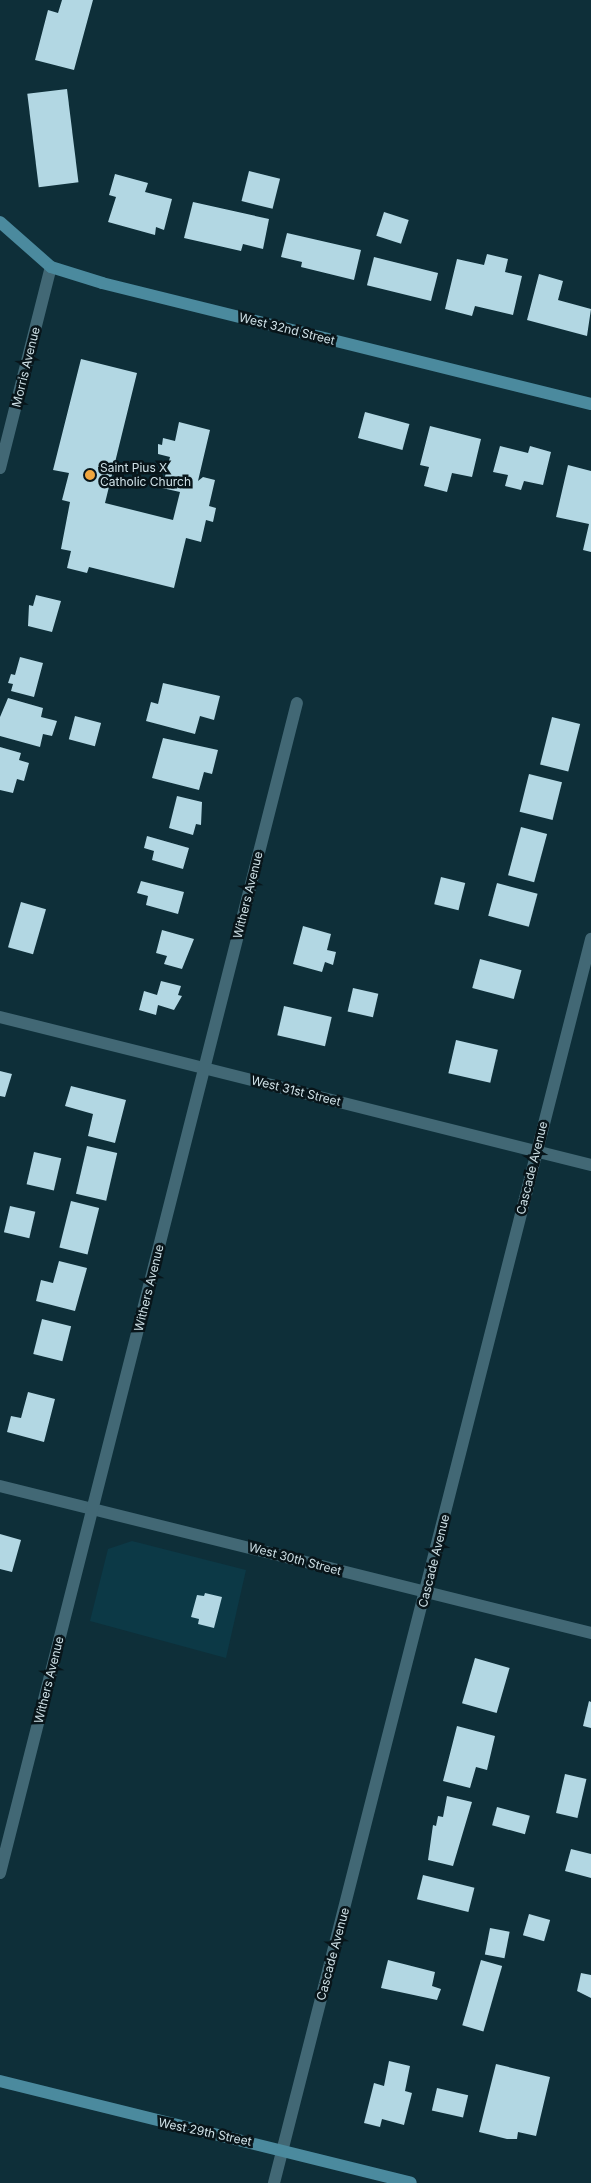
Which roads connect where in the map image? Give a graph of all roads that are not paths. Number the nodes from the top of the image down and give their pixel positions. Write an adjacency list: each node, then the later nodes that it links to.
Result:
1 (0, 222): 2 (street, West 32nd Street)
2 (51, 267): 3 (street, West 32nd Street); 4 (street, Morris Avenue)
3 (591, 404)
4 (0, 468)
5 (296, 703): 8 (street, Withers Avenue)
6 (591, 939): 9 (street, Cascade Avenue)
7 (0, 1017): 8 (street, West 31st Street)
8 (204, 1068): 9 (street, West 31st Street); 12 (street, Withers Avenue)
9 (536, 1152): 10 (street, West 31st Street); 13 (street, Cascade Avenue)
10 (591, 1165)
11 (0, 1486): 12 (street, West 30th Street)
12 (93, 1507): 13 (street, West 30th Street); 15 (street, Withers Avenue)
13 (427, 1594): 14 (street, West 30th Street); 17 (street, Cascade Avenue)
14 (591, 1633)
15 (0, 1873)
16 (0, 2081): 17 (street, West 29th Street)
17 (282, 2149): 18 (street, Cascade Avenue); 19 (street, West 29th Street)
18 (274, 2183)
19 (410, 2183)

